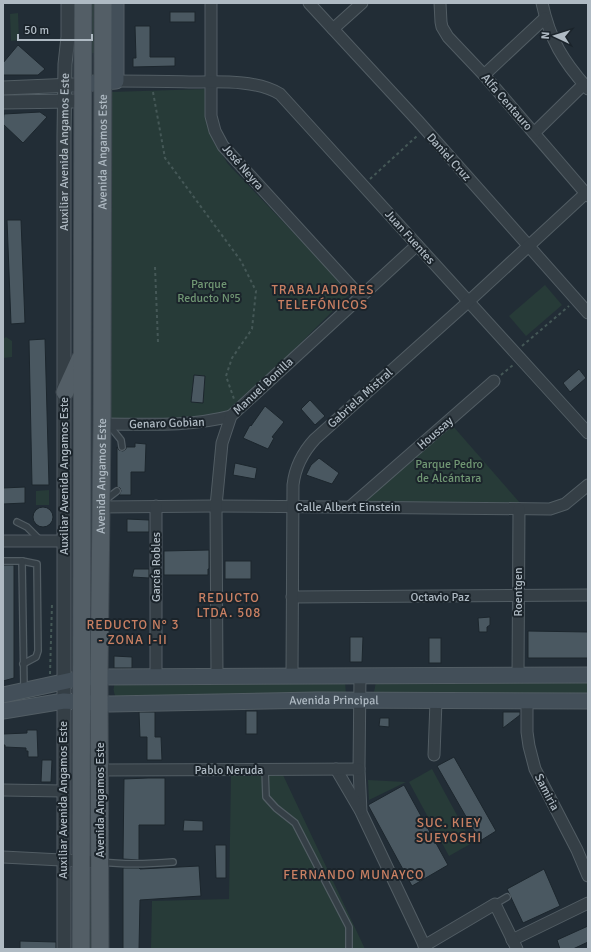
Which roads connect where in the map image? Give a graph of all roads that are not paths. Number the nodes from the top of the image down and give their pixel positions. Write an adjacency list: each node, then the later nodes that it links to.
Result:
1 (68, 3): 15 (street, Auxiliar Avenida Angamos Este)
2 (83, 3): 18 (main road, Avenida Angamos Este)
3 (103, 3): 13 (main road, Avenida Angamos Este)
4 (116, 3): 13 (main road)
5 (211, 3): 14 (street, José Neyra)
6 (309, 3): 11 (street, Daniel Cruz)
7 (362, 3): 11 (street)
8 (440, 3): 12 (street, Alfa Centauro)
9 (542, 3): 10 (street)
10 (546, 18): 12 (street); 16 (street)
11 (334, 29): 24 (street, Daniel Cruz)
12 (484, 75): 21 (street, Alfa Centauro)
13 (109, 82): 14 (street, Juan Fuentes); 18 (main road); 32 (main road, Avenida Angamos Este)
14 (212, 82): 23 (street, Juan Fuentes); 25 (street, José Neyra)
15 (65, 86): 17 (street); 18 (street); 20 (street, Auxiliar Avenida Angamos Este)
16 (586, 86): 21 (street)
17 (3, 88)
18 (83, 92): 20 (street); 28 (main road, Avenida Angamos Este)
19 (3, 101): 20 (street)
20 (65, 101): 30 (street, Auxiliar Avenida Angamos Este)
21 (534, 133): 22 (street, Alfa Centauro)
22 (587, 194): 24 (street, Gabriela Mistral)
23 (417, 245): 25 (street, Manuel Bonilla); 26 (street, Juan Fuentes)
24 (528, 246): 26 (street, Gabriela Mistral); 27 (street, Daniel Cruz)
25 (360, 296): 31 (street, Manuel Bonilla)
26 (468, 302): 33 (street, Juan Fuentes); 40 (street, Gabriela Mistral)
27 (588, 313)
28 (82, 356): 30 (main road); 60 (main road, Avenida Angamos Este)
29 (494, 381): 41 (street, Houssay)
30 (65, 392): 46 (street, Auxiliar Avenida Angamos Este)
31 (235, 413): 32 (street, Genaro Gobian); 39 (street, Manuel Bonilla)
32 (105, 424): 34 (lane); 37 (main road, Avenida Angamos Este)
33 (588, 433)
34 (122, 446)
35 (588, 485): 42 (street, Calle Albert Einstein)
36 (117, 491): 37 (lane)
37 (101, 505): 38 (street, Calle Albert Einstein); 58 (main road, Avenida Angamos Este)
38 (156, 506): 39 (street, Calle Albert Einstein); 59 (street, García Robles)
39 (216, 506): 40 (street, Calle Albert Einstein); 55 (street, Manuel Bonilla)
40 (292, 507): 41 (street, Calle Albert Einstein); 51 (street, Gabriela Mistral)
41 (350, 507): 42 (street, Calle Albert Einstein)
42 (519, 509): 50 (street, Roentgen)
43 (17, 522): 45 (lane)
44 (3, 541): 45 (street)
45 (40, 541): 46 (street)
46 (64, 541): 61 (street, Auxiliar Avenida Angamos Este)
47 (3, 561): 48 (lane)
48 (22, 561): 52 (lane); 52 (lane)
49 (588, 595): 50 (street, Octavio Paz)
50 (518, 596): 51 (street, Octavio Paz); 53 (street, Roentgen)
51 (292, 597): 56 (street, Gabriela Mistral)
52 (23, 664): 62 (lane)
53 (518, 675): 54 (main road, Avenida Principal); 57 (main road, Avenida Principal)
54 (588, 675)
55 (217, 676): 56 (main road, Avenida Principal); 59 (main road, Avenida Principal)
56 (292, 676): 57 (main road, Avenida Principal)
57 (360, 676): 66 (street)
58 (99, 677): 59 (main road, Avenida Principal); 60 (main road, Avenida Principal); 70 (main road, Avenida Angamos Este)
59 (156, 677)
60 (81, 678): 61 (main road, Avenida Principal); 65 (main road, Avenida Angamos Este)
61 (63, 682): 62 (main road, Avenida Principal); 64 (street, Auxiliar Avenida Angamos Este)
62 (24, 691): 63 (main road, Avenida Principal); 71 (main road)
63 (3, 695)
64 (64, 701): 65 (main road, Avenida Principal); 71 (main road, Avenida Principal); 79 (street, Auxiliar Avenida Angamos Este)
65 (81, 701): 70 (main road, Avenida Principal); 83 (main road, Avenida Angamos Este)
66 (360, 701): 67 (main road, Avenida Principal); 70 (main road, Avenida Principal); 76 (street)
67 (436, 701): 68 (main road, Avenida Principal); 73 (street)
68 (527, 701): 69 (main road, Avenida Principal); 86 (street, Samiria)
69 (588, 701)
70 (99, 704): 77 (main road, Avenida Angamos Este)
71 (25, 707): 72 (main road, Avenida Principal)
72 (3, 711)
73 (434, 755)
74 (265, 769): 75 (street, Pablo Neruda); 77 (street, Pablo Neruda); 95 (lane)
75 (336, 769): 76 (street, Pablo Neruda); 80 (street)
76 (358, 769): 80 (street)
77 (100, 770): 84 (main road, Avenida Angamos Este)
78 (3, 790): 79 (street)
79 (63, 791): 82 (street, Auxiliar Avenida Angamos Este)
80 (361, 812): 91 (street)
81 (3, 857): 82 (street)
82 (63, 860): 83 (street); 92 (street, Auxiliar Avenida Angamos Este)
83 (81, 860): 84 (street); 93 (main road, Avenida Angamos Este)
84 (100, 862): 85 (lane); 94 (main road, Avenida Angamos Este)
85 (174, 862)
86 (588, 876)
87 (507, 897): 89 (lane)
88 (588, 902): 90 (street)
89 (495, 904): 90 (street); 91 (street)
90 (514, 944)
91 (425, 947)
92 (64, 949)
93 (81, 949)
94 (100, 949)
95 (349, 949)

